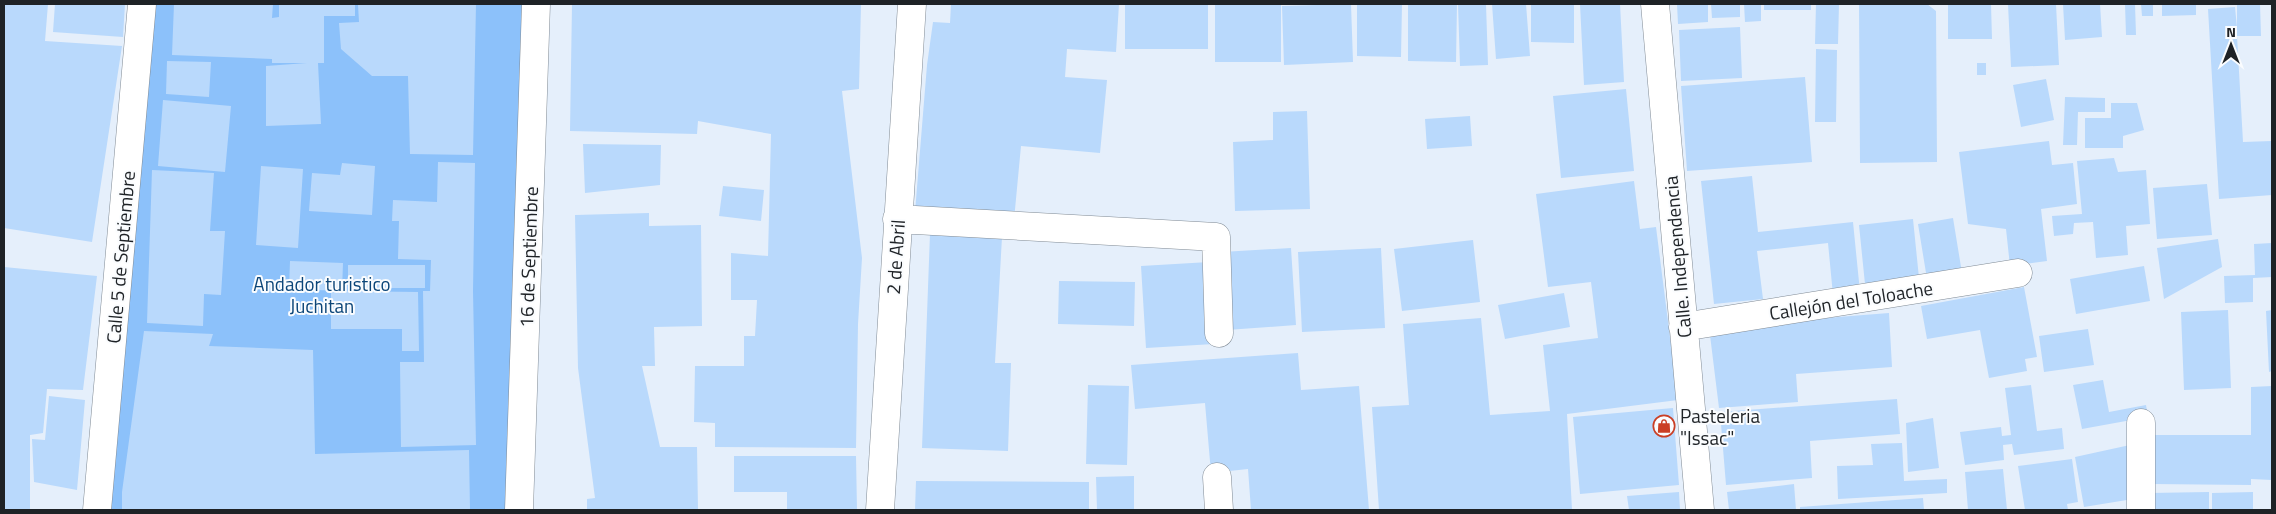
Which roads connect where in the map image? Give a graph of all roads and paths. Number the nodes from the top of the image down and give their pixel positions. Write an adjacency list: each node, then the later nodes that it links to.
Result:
1 (142, 4): 11 (street, Calle 5 de Septiembre)
2 (536, 4): 12 (street, 16 de Septiembre)
3 (912, 4): 5 (street, 2 de Abril)
4 (1655, 4): 7 (street, Calle. Independencia)
5 (897, 220): 8 (street); 13 (street, 2 de Abril)
6 (2018, 273): 7 (street, Callejón del Toloache)
7 (1683, 327): 15 (street, Calle. Independencia)
8 (1219, 333)
9 (2141, 423): 16 (street)
10 (1217, 477): 14 (street)
11 (97, 510)
12 (519, 510)
13 (880, 510)
14 (1219, 510)
15 (1700, 510)
16 (2141, 510)

